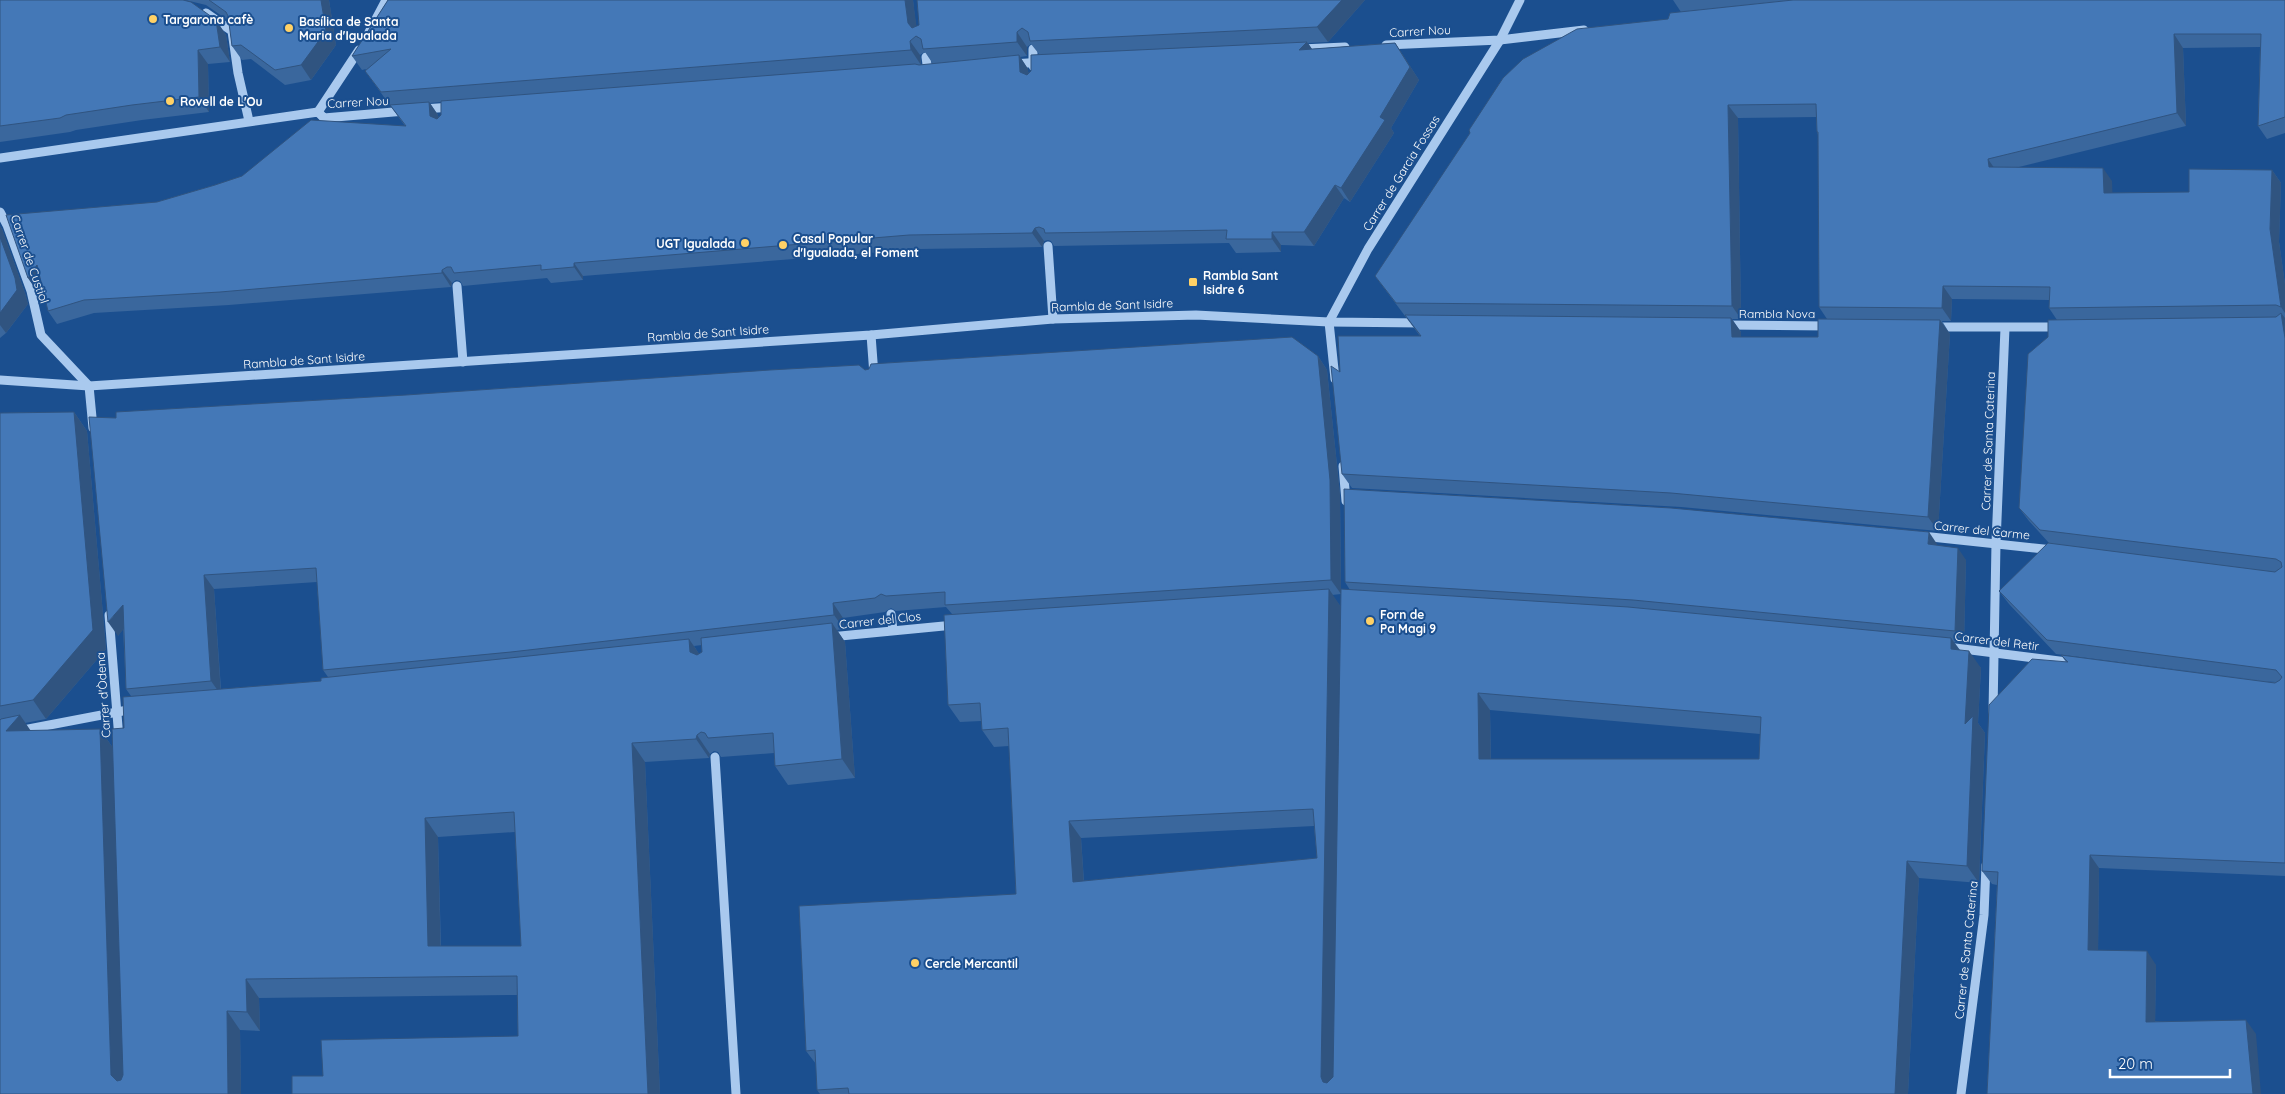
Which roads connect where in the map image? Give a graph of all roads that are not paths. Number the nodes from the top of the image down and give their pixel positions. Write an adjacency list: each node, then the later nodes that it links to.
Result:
1 (386, 0): 17 (street)
2 (1520, 0): 5 (street, Carrer de Garcia Fossas)
3 (195, 9): 18 (street)
4 (1590, 29): 5 (street, Carrer Nou)
5 (1500, 40): 7 (street, Carrer Nou); 24 (street, Carrer de Garcia Fossas)
6 (1360, 46): 9 (street)
7 (1380, 46)
8 (1033, 49): 12 (street)
9 (1290, 50)
10 (926, 57): 14 (street)
11 (1053, 61): 12 (street)
12 (1033, 62): 13 (street); 15 (street)
13 (1004, 65)
14 (918, 72)
15 (1034, 75)
16 (464, 106): 17 (street, Carrer Nou)
17 (318, 112): 18 (street, Carrer Nou)
18 (249, 121): 19 (street, Carrer Nou)
19 (0, 158)
20 (0, 212): 35 (street, Carrer de Custiol)
21 (1048, 246): 23 (street)
22 (457, 286): 32 (street)
23 (1053, 318): 24 (street, Rambla de Sant Isidre); 31 (street, Rambla de Sant Isidre)
24 (1329, 322): 25 (street); 36 (street)
25 (1428, 323)
26 (1716, 325): 27 (street, Rambla Nova)
27 (1836, 326)
28 (1925, 327): 30 (street)
29 (2072, 327): 30 (street)
30 (2005, 328): 43 (street, Carrer de Santa Caterina)
31 (871, 335): 32 (street, Rambla de Sant Isidre); 33 (street)
32 (464, 362): 35 (street, Rambla de Sant Isidre)
33 (875, 378)
34 (0, 380): 35 (street, Rambla de Sant Isidre)
35 (89, 386): 37 (street)
36 (1336, 389)
37 (93, 435)
38 (1342, 456): 39 (street)
39 (1346, 494): 40 (street); 41 (street)
40 (1356, 495)
41 (1346, 513)
42 (1917, 536): 43 (street, Carrer del Carme)
43 (1996, 543): 44 (street, Carrer del Carme); 51 (street, Carrer de Santa Caterina)
44 (2064, 552)
45 (108, 602): 54 (street, Carrer d'Òdena)
46 (891, 614): 48 (street)
47 (961, 625): 48 (street, Carrer del Clos)
48 (893, 630): 49 (street, Carrer del Clos)
49 (822, 638)
50 (1936, 646): 51 (street, Carrer del Retir)
51 (1995, 652): 52 (street, Carrer del Retir); 55 (street, Carrer de Santa Caterina)
52 (2082, 664)
53 (147, 708): 54 (street)
54 (118, 711): 56 (street); 57 (street, Carrer d'Òdena)
55 (1992, 720)
56 (11, 732)
57 (119, 750)
58 (715, 757): 60 (street)
59 (1987, 857): 61 (street, Carrer de Santa Caterina)
60 (736, 1094)
61 (1961, 1094)

